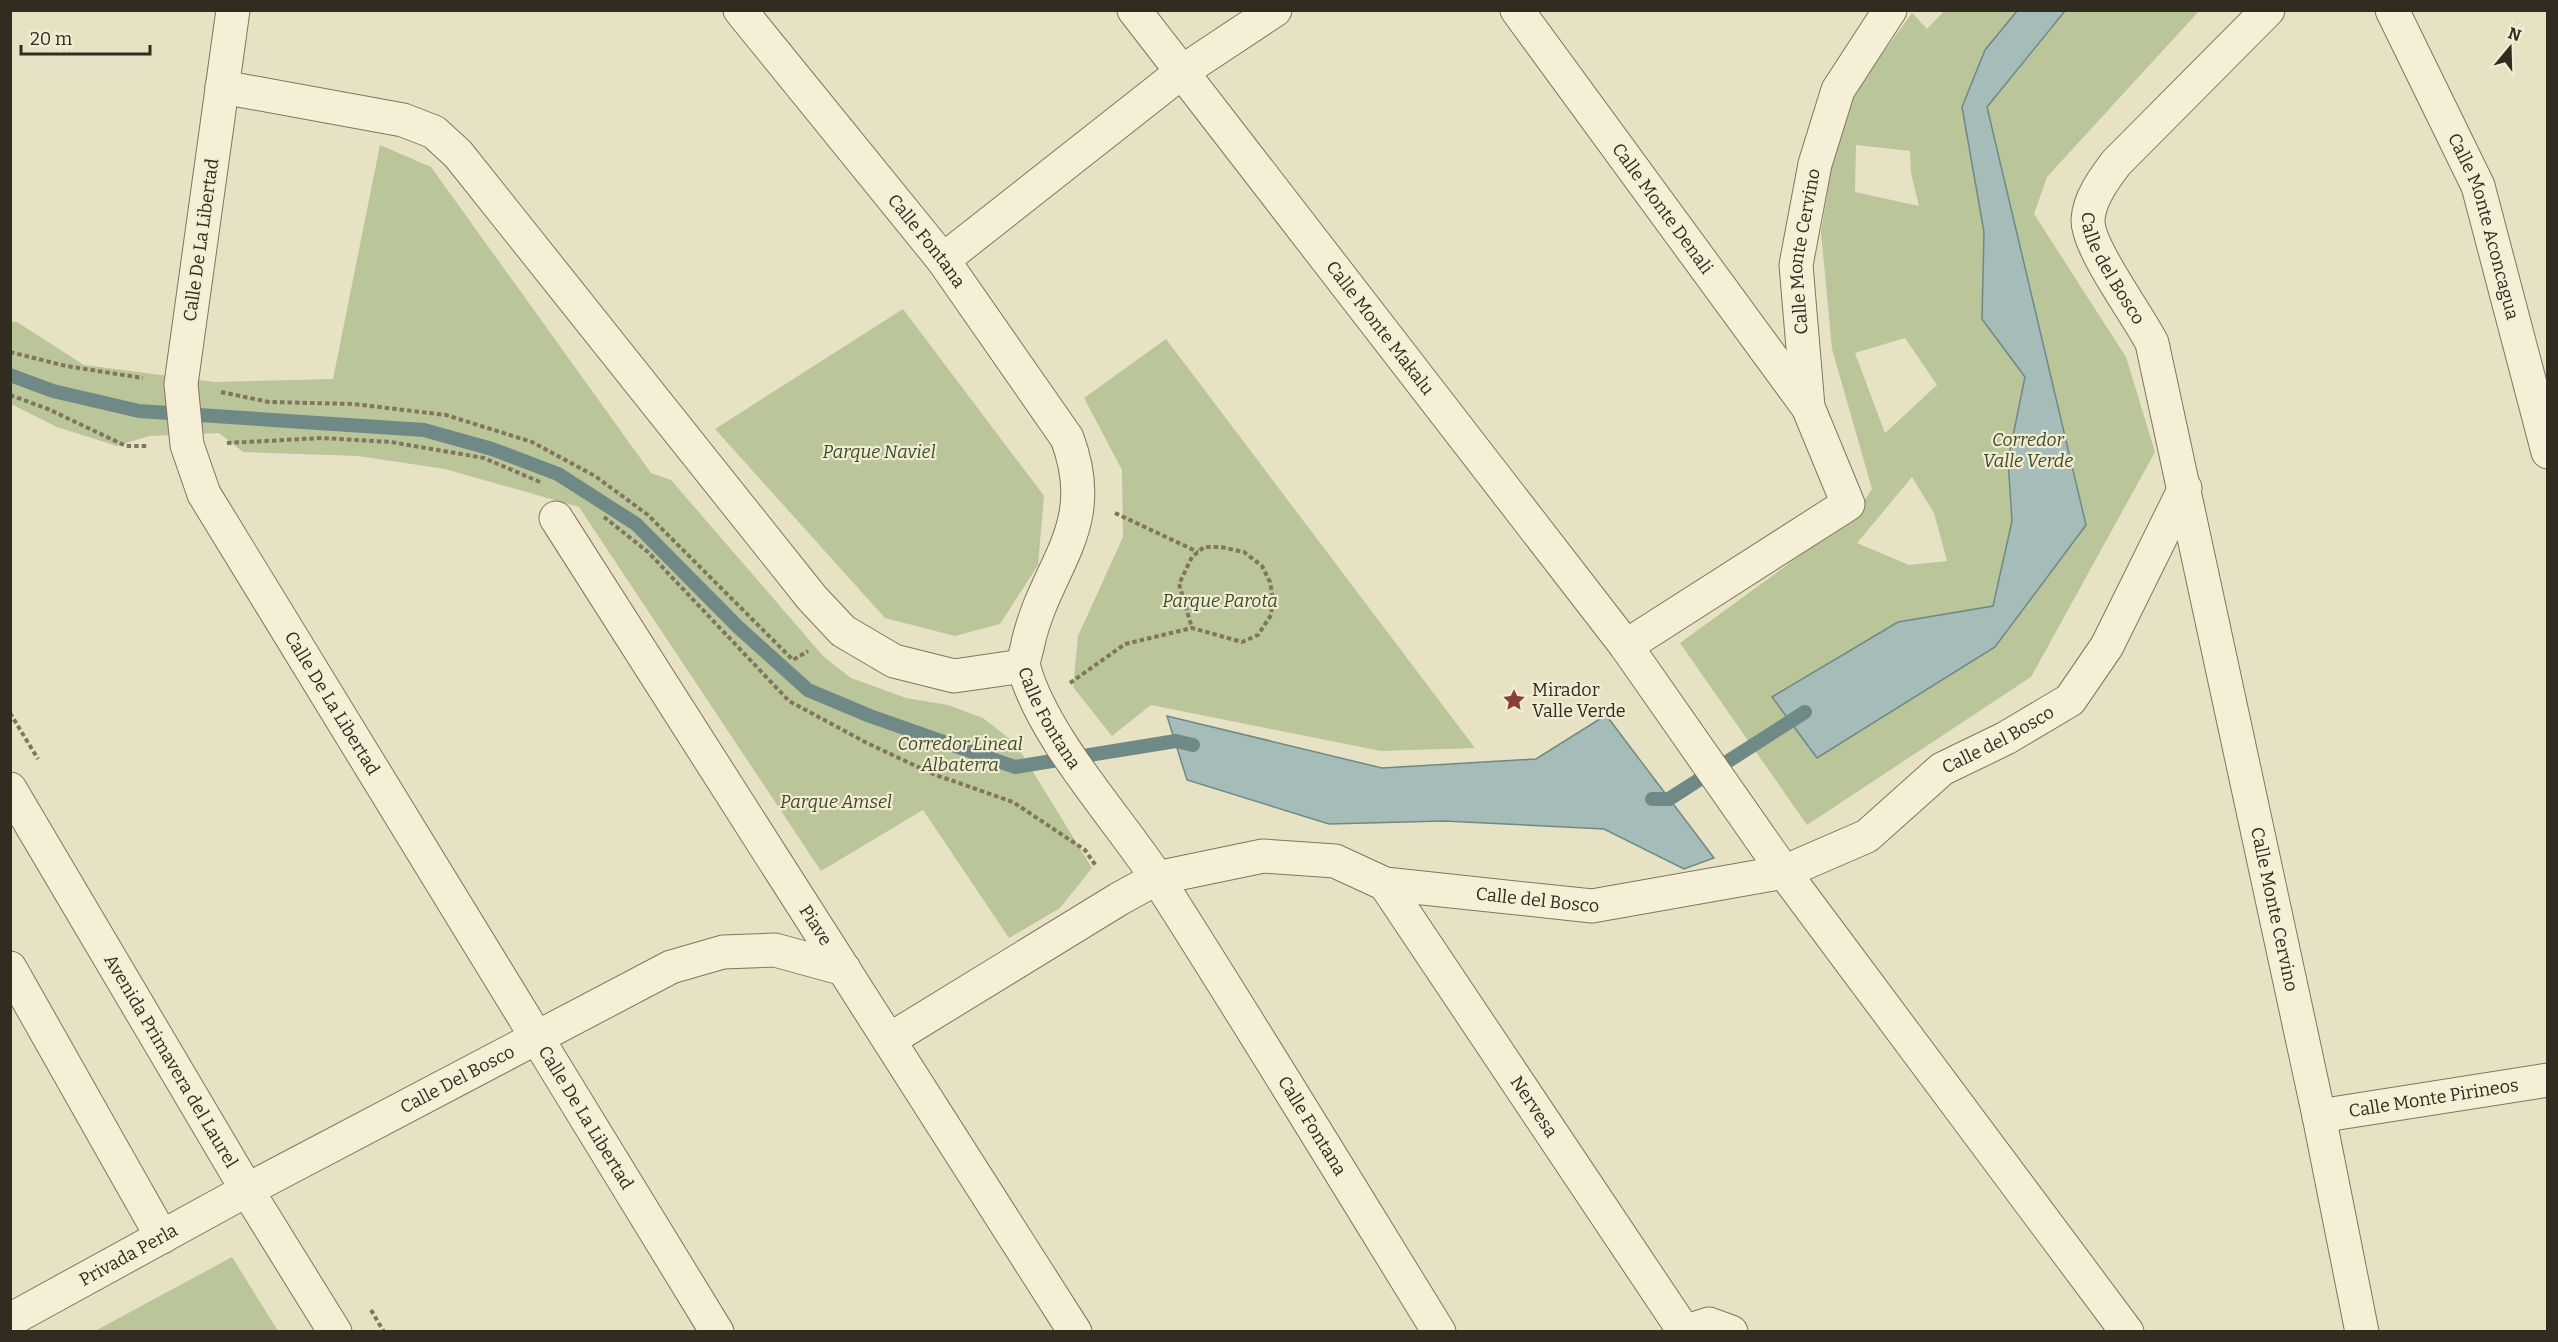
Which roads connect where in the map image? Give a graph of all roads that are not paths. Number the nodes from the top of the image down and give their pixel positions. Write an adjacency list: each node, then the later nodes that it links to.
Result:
1 (233, 10): 10 (street, Calle De La Libertad)
2 (740, 10): 11 (street, Calle Fontana)
3 (1134, 10): 9 (street, Calle Monte Makalu)
4 (1275, 10): 9 (street)
5 (1517, 10): 12 (street, Calle Monte Denali)
6 (1890, 10): 12 (street, Calle Monte Cervino)
7 (2268, 10): 14 (street, Calle del Bosco)
8 (2392, 10): 13 (street, Calle Monte Aconcagua)
9 (1183, 71): 11 (street); 16 (street, Calle Monte Makalu)
10 (222, 87): 17 (street); 24 (street, Calle De La Libertad)
11 (943, 260): 17 (street, Calle Fontana)
12 (1808, 406): 16 (street, Calle Monte Cervino)
13 (2547, 452)
14 (2185, 488): 19 (street, Calle del Bosco); 27 (street, Calle Monte Cervino)
15 (556, 518): 23 (street, Piave)
16 (1626, 646): 19 (street, Calle Monte Makalu)
17 (1023, 666): 20 (street, Calle Fontana)
18 (10, 789): 28 (street, Avenida Primavera del Laurel)
19 (1784, 872): 21 (street, Calle del Bosco); 37 (street, Calle Monte Makalu)
20 (1157, 878): 21 (street, Calle del Bosco); 25 (street, Calle del Bosco); 35 (street, Calle Fontana)
21 (1384, 884): 31 (street, Nervesa)
22 (10, 968): 29 (street)
23 (844, 969): 24 (street, Calle Del Bosco); 25 (street, Piave)
24 (537, 1036): 28 (street, Calle Del Bosco); 33 (street, Calle De La Libertad)
25 (889, 1040): 34 (street, Piave)
26 (2547, 1080): 27 (street, Calle Monte Pirineos)
27 (2319, 1116): 38 (street, Calle Monte Cervino)
28 (248, 1190): 29 (street, Privada Perla); 32 (street, Avenida Primavera del Laurel)
29 (162, 1237): 30 (street, Privada Perla)
30 (10, 1320)
31 (1684, 1331): 36 (street, Nervesa)
32 (335, 1332)
33 (717, 1332)
34 (1075, 1332)
35 (1439, 1332)
36 (1731, 1332)
37 (2127, 1332)
38 (2362, 1332)

